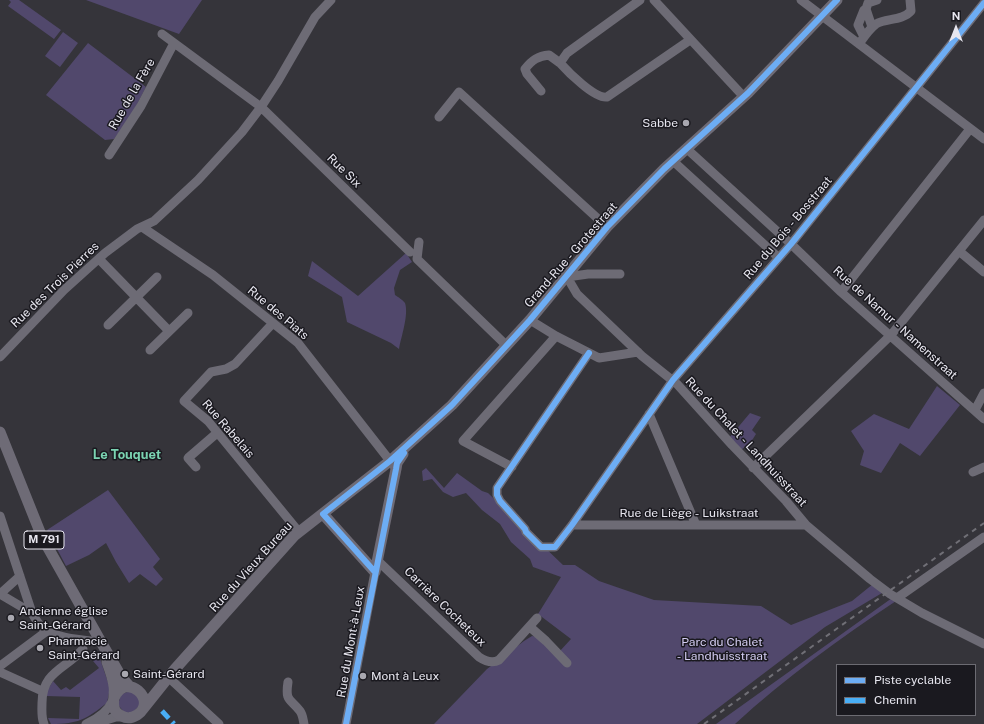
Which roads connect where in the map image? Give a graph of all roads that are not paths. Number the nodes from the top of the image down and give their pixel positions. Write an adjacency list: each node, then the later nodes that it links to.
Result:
1 (331, 0): 20 (street, Rue des Trois Pierres)
2 (640, 0): 16 (street)
3 (654, 0): 13 (street)
4 (801, 0): 10 (street)
5 (837, 0): 10 (main road, Grand-Rue - Grotestraat)
6 (877, 0): 9 (street)
7 (910, 0): 11 (street)
8 (984, 3): 17 (street, Rue du Bois - Bosstraat)
9 (866, 9): 11 (street); 14 (street)
10 (822, 16): 14 (street); 19 (main road, Grand-Rue - Grotestraat)
11 (872, 27): 14 (street)
12 (162, 34): 15 (street)
13 (690, 40): 16 (street); 19 (street)
14 (862, 40): 17 (street)
15 (174, 43): 20 (street); 25 (street, Rue de la Fère)
16 (560, 63): 18 (street)
17 (916, 87): 22 (street); 31 (street, Rue du Bois - Bosstraat)
18 (540, 91)
19 (744, 97): 24 (main road, Grand-Rue - Grotestraat)
20 (261, 107): 28 (street, Rue des Trois Pierres); 33 (street, Rue Six)
21 (439, 117): 29 (street)
22 (970, 129): 23 (street); 40 (street)
23 (984, 139)
24 (687, 149): 26 (main road, Grand-Rue - Grotestraat); 31 (street, Rue de Namur - Namenstraat)
25 (109, 155)
26 (673, 161): 29 (main road, Grand-Rue - Grotestraat); 34 (street)
27 (984, 220): 32 (street)
28 (142, 227): 35 (street, Rue des Trois Pierres); 44 (street, Rue des Piats)
29 (607, 228): 39 (main road, Grand-Rue - Grotestraat)
30 (419, 242): 49 (street)
31 (791, 244): 34 (street, Rue du Bois - Bosstraat); 40 (street, Rue de Namur - Namenstraat)
32 (959, 251): 36 (street); 47 (street)
33 (410, 252)
34 (779, 258): 54 (street, Rue du Bois - Bosstraat)
35 (99, 259): 41 (street); 53 (street, Rue des Trois Pierres)
36 (984, 272)
37 (620, 274): 39 (street, Grand-Rue - Grotestraat)
38 (157, 276): 41 (street)
39 (567, 277): 43 (main road, Grand-Rue - Grotestraat); 51 (street, Rue du Chalet - Landhuisstraat)
40 (841, 292): 47 (street, Rue de Namur - Namenstraat)
41 (136, 297): 45 (street); 46 (street)
42 (188, 313): 46 (street)
43 (530, 320): 48 (street); 49 (main road, Grand-Rue - Grotestraat)
44 (273, 323): 60 (street, Rue Rabelais); 62 (street, Rue des Piats)
45 (108, 325)
46 (170, 331): 50 (street)
47 (891, 335): 56 (street, Rue de Namur - Namenstraat); 65 (street)
48 (556, 336): 52 (street); 64 (street)
49 (507, 346): 61 (main road, Grand-Rue - Grotestraat)
50 (150, 350)
51 (638, 352): 52 (street); 54 (street, Rue du Chalet - Landhuisstraat)
52 (589, 353): 64 (street)
53 (0, 357)
54 (673, 380): 57 (street, Rue du Bois - Bosstraat); 65 (street, Rue du Chalet - Landhuisstraat)
55 (984, 393): 56 (street)
56 (975, 410): 58 (street, Rue de Namur - Namenstraat)
57 (650, 414): 70 (street, Rue du Bois - Bosstraat); 71 (street)
58 (984, 419)
59 (0, 432): 84 (main road, M 791)
60 (217, 433): 63 (street); 73 (street, Rue Rabelais)
61 (409, 445): 62 (main road, Rue du Vieux Bureau)
62 (393, 465): 68 (main road, Rue du Vieux Bureau); 75 (main road, Rue du Mont-à-Leux)
63 (196, 467)
64 (512, 467): 70 (street, Rue du Bois - Bosstraat)
65 (753, 468): 72 (street, Rue du Chalet - Landhuisstraat)
66 (984, 468): 67 (street)
67 (973, 472)
68 (323, 514): 73 (main road, Rue du Vieux Bureau); 76 (main road)
69 (0, 516): 77 (street)
70 (572, 525): 71 (street, Rue de Liège - Luikstraat)
71 (696, 525): 72 (street, Rue de Liège - Luikstraat)
72 (806, 525): 79 (street, Rue du Chalet - Landhuisstraat)
73 (299, 532): 90 (main road, Rue du Vieux Bureau)
74 (984, 536): 79 (street)
75 (377, 560): 76 (main road, Rue du Mont-à-Leux); 82 (street, Carrière Cocheteux)
76 (375, 572): 103 (street, Rue du Mont-à-Leux)
77 (20, 576): 78 (street); 80 (street)
78 (0, 594): 80 (street)
79 (897, 598): 85 (street, Rue du Chalet - Landhuisstraat)
80 (32, 612): 83 (street)
81 (537, 618): 82 (street, Carrière Cocheteux)
82 (530, 627): 87 (street)
83 (47, 631): 84 (street); 88 (street)
84 (100, 642): 92 (main road, M 791); 94 (main road, M 791)
85 (984, 644)
86 (83, 649): 93 (street)
87 (567, 664)
88 (0, 666)
89 (0, 672): 93 (street)
90 (170, 674): 92 (main road, Rue du Vieux Bureau); 95 (main road, Rue du Vieux Bureau); 101 (street)
91 (288, 682): 102 (street)
92 (134, 688): 94 (main road); 95 (main road)
93 (42, 691): 97 (street)
94 (113, 699): 96 (main road); 98 (street)
95 (142, 710): 96 (main road); 100 (main road)
96 (126, 719): 99 (street)
97 (44, 724)
98 (86, 724)
99 (93, 724)
100 (141, 724)
101 (219, 724)
102 (304, 724)
103 (346, 724)

